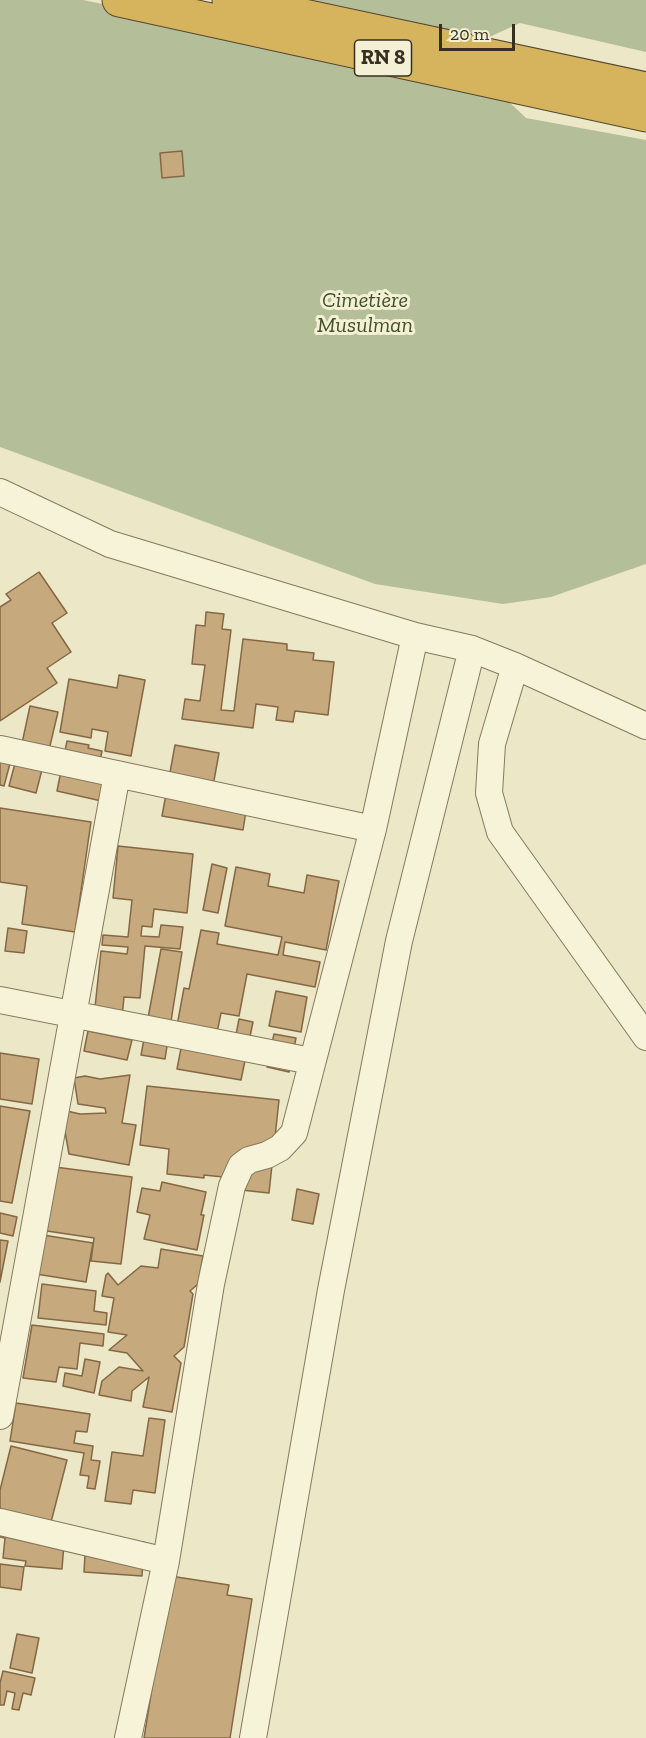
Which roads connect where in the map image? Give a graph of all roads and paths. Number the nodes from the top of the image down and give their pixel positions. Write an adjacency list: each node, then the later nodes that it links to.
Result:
1 (119, 0): 4 (highway, RN 8)
2 (229, 0): 3 (highway, RN 8)
3 (646, 89)
4 (646, 115)
5 (0, 492): 6 (street)
6 (416, 636): 7 (street); 12 (street)
7 (472, 649): 8 (street); 21 (street)
8 (515, 666): 9 (street); 15 (street)
9 (646, 726)
10 (0, 749): 11 (street)
11 (117, 774): 12 (street); 14 (street)
12 (373, 829): 16 (street)
13 (0, 1000): 14 (street)
14 (75, 1014): 16 (street); 17 (street)
15 (646, 1037)
16 (311, 1061): 19 (street)
17 (0, 1416)
18 (0, 1522): 19 (street)
19 (166, 1561): 20 (street)
20 (128, 1738)
21 (253, 1738)

